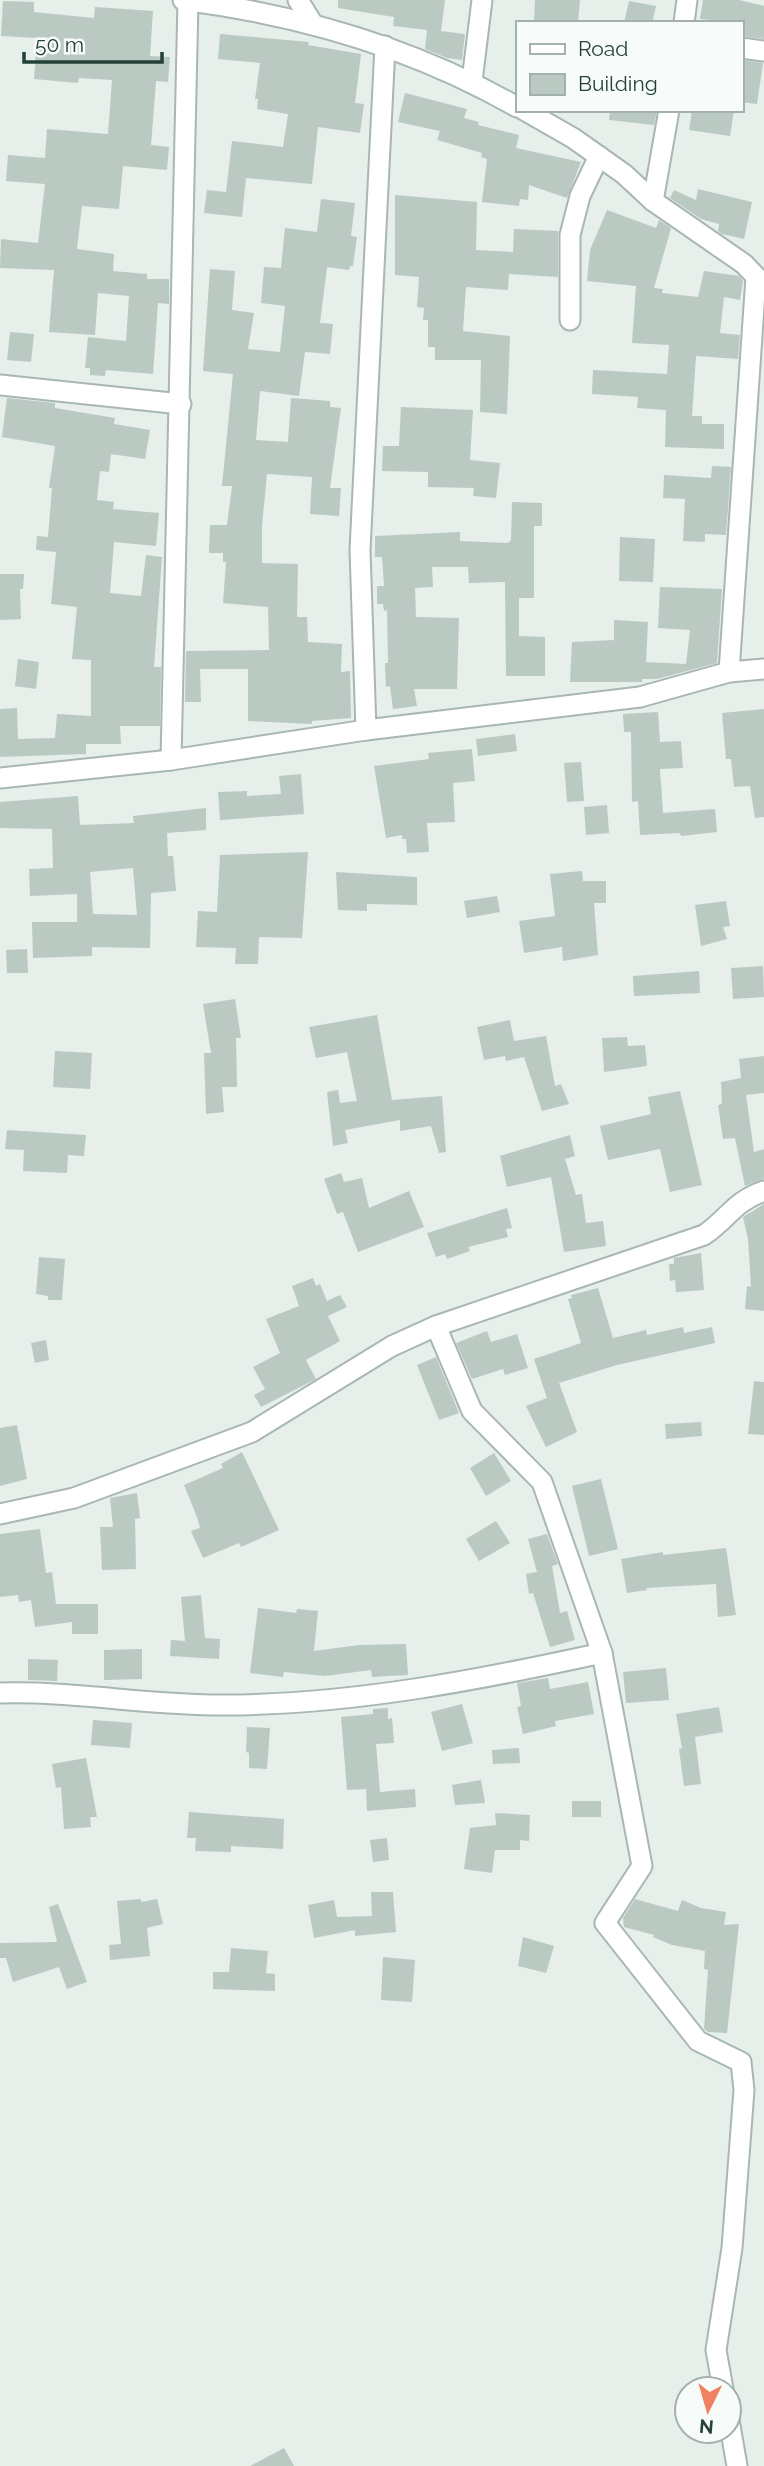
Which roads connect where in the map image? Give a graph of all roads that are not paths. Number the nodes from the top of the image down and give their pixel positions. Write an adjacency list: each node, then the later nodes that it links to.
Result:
1 (183, 0): 5 (street)
2 (298, 0): 7 (street)
3 (482, 0): 11 (street)
4 (687, 0): 6 (street)
5 (188, 1): 7 (street); 20 (street)
6 (684, 21)
7 (313, 24): 8 (street)
8 (385, 46): 11 (street); 23 (street)
9 (743, 48): 10 (street)
10 (764, 51)
11 (472, 81): 12 (street)
12 (516, 106)
13 (527, 112): 15 (street)
14 (669, 112): 16 (street)
15 (599, 156): 16 (street); 18 (street)
16 (653, 201): 17 (street)
17 (760, 281): 22 (street)
18 (570, 320)
19 (0, 385): 20 (street)
20 (181, 404): 24 (street)
21 (764, 669): 22 (street)
22 (729, 672): 23 (street)
23 (366, 730): 24 (street)
24 (171, 760): 25 (street)
25 (0, 778)
26 (764, 1191): 27 (street)
27 (436, 1326): 28 (street); 29 (street)
28 (0, 1514)
29 (602, 1653): 30 (street); 31 (street)
30 (0, 1693)
31 (720, 2375)
32 (733, 2445): 33 (street)
33 (737, 2466)

